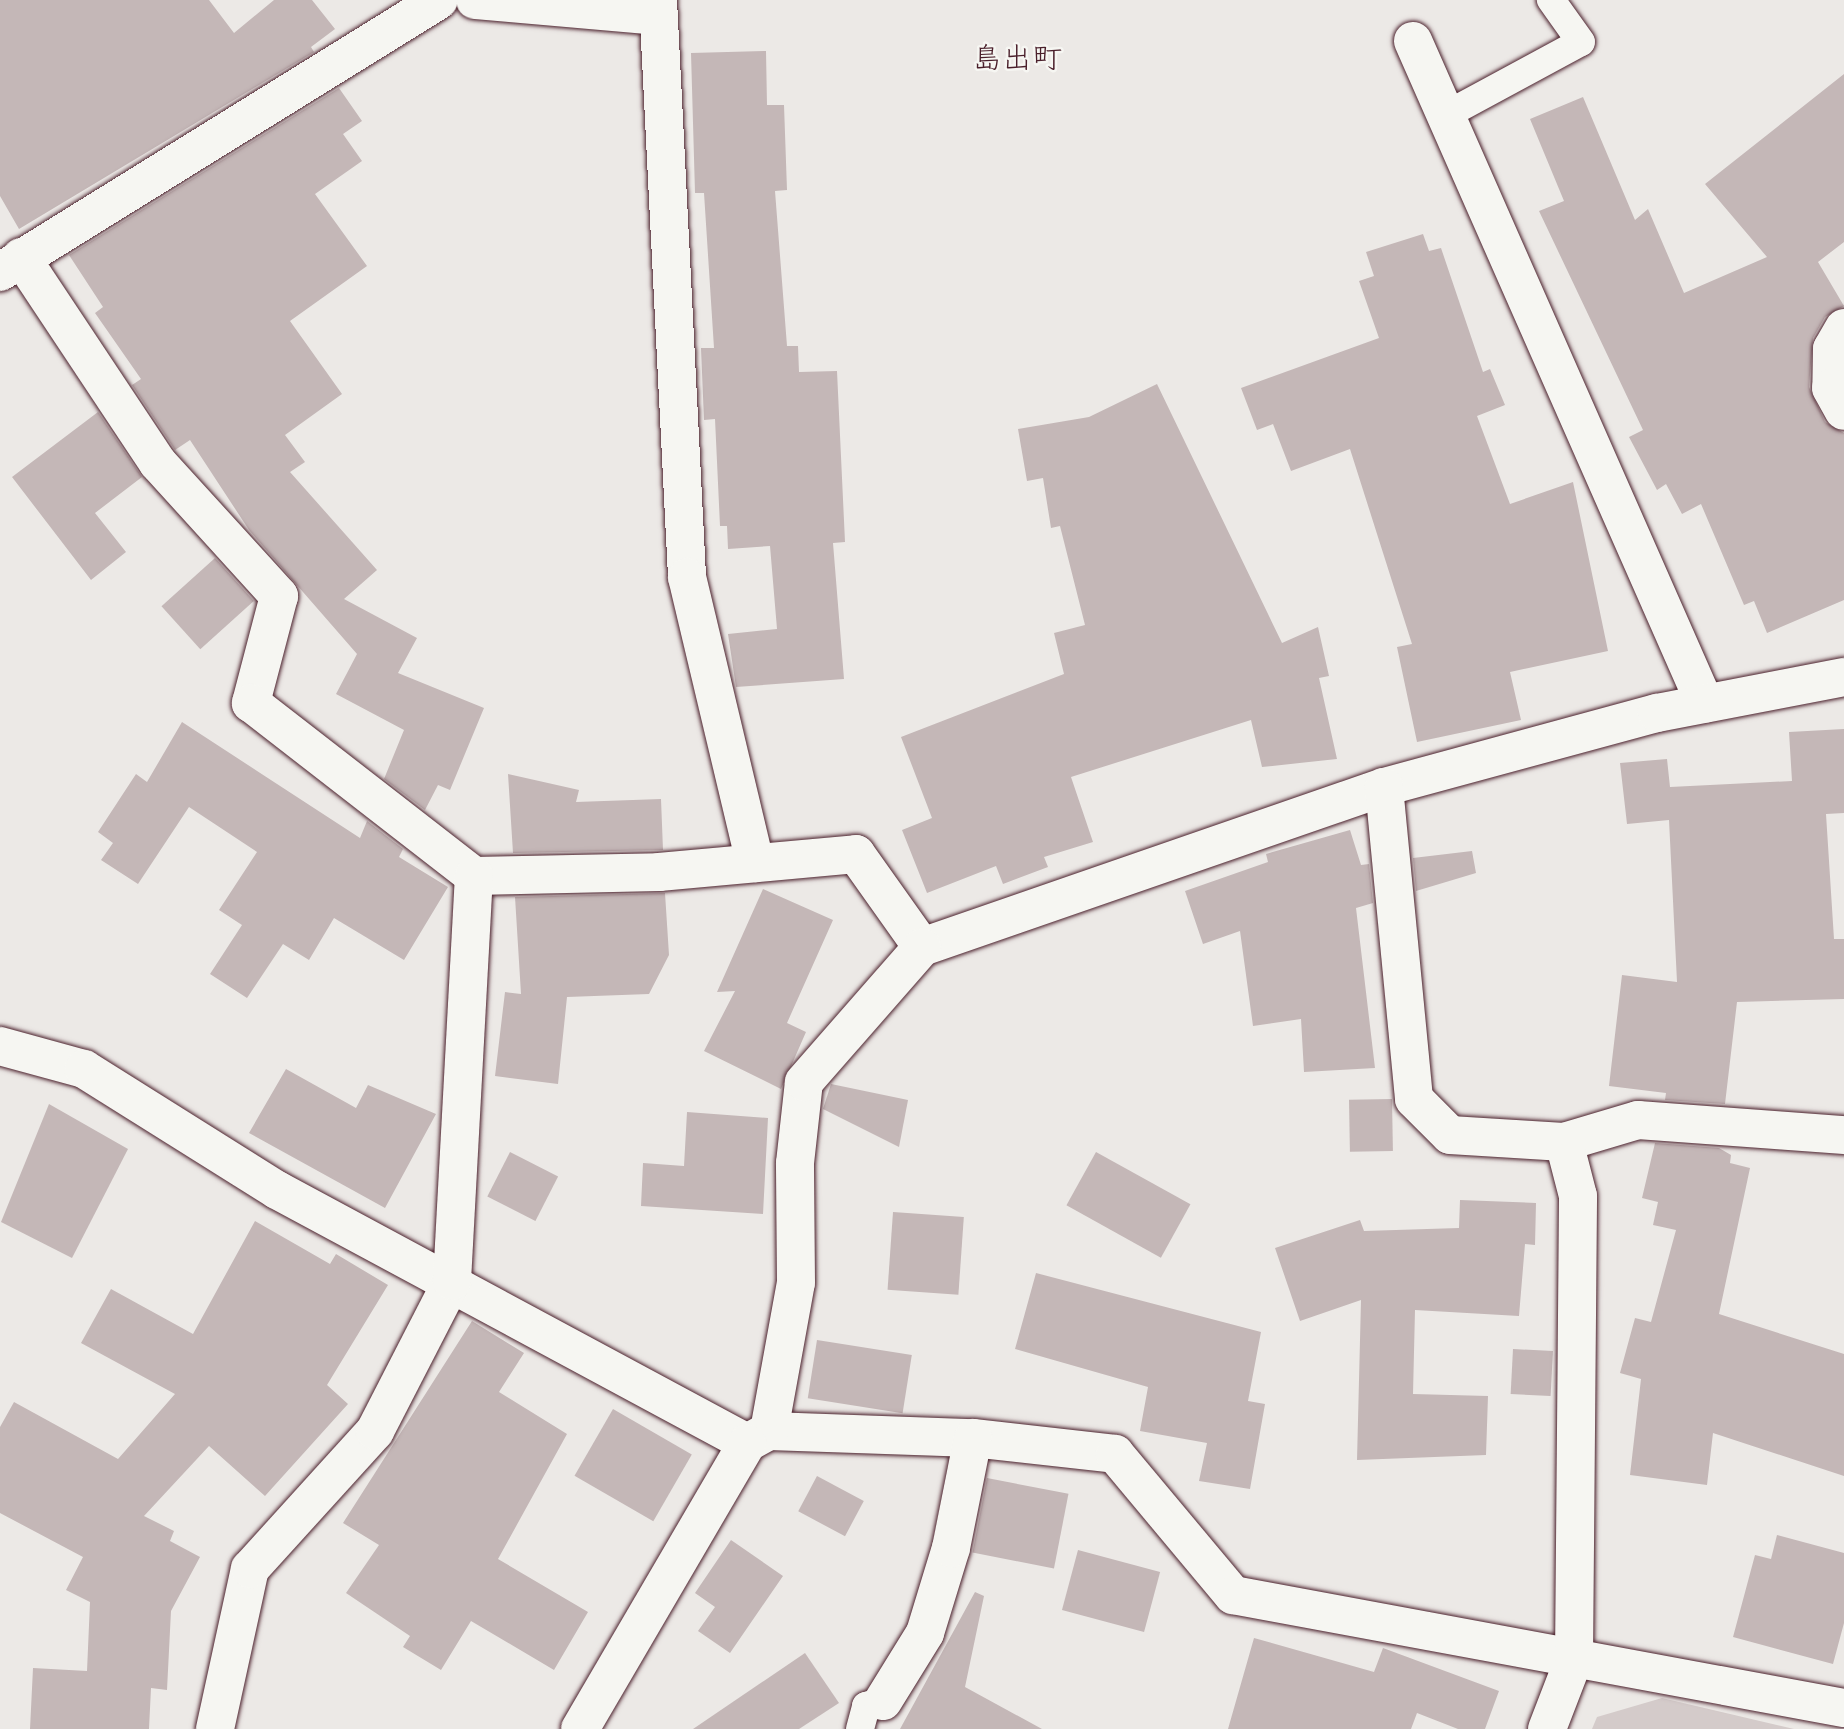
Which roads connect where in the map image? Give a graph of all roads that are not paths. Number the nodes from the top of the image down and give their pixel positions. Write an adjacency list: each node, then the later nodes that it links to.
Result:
1 (439, 0): 7 (street)
2 (475, 0): 4 (street)
3 (1551, 0): 6 (lane)
4 (657, 8): 13 (street)
5 (1413, 41): 6 (street)
6 (1446, 115): 11 (street)
7 (10, 265): 14 (street)
8 (1844, 328): 9 (street)
9 (1844, 411)
10 (1844, 677): 11 (street)
11 (1705, 704): 12 (street)
12 (1384, 787): 15 (street); 18 (street)
13 (755, 863): 14 (street); 15 (street)
14 (474, 876): 19 (street)
15 (922, 947): 20 (street)
16 (0, 1046): 19 (street)
17 (1844, 1135): 18 (street)
18 (1564, 1142): 22 (street)
19 (452, 1281): 20 (street); 25 (street)
20 (758, 1437): 21 (street); 26 (street)
21 (973, 1438): 22 (street); 24 (street)
22 (1574, 1659): 23 (street); 27 (street)
23 (1844, 1708)
24 (871, 1715)
25 (215, 1729)
26 (580, 1729)
27 (1547, 1729)

